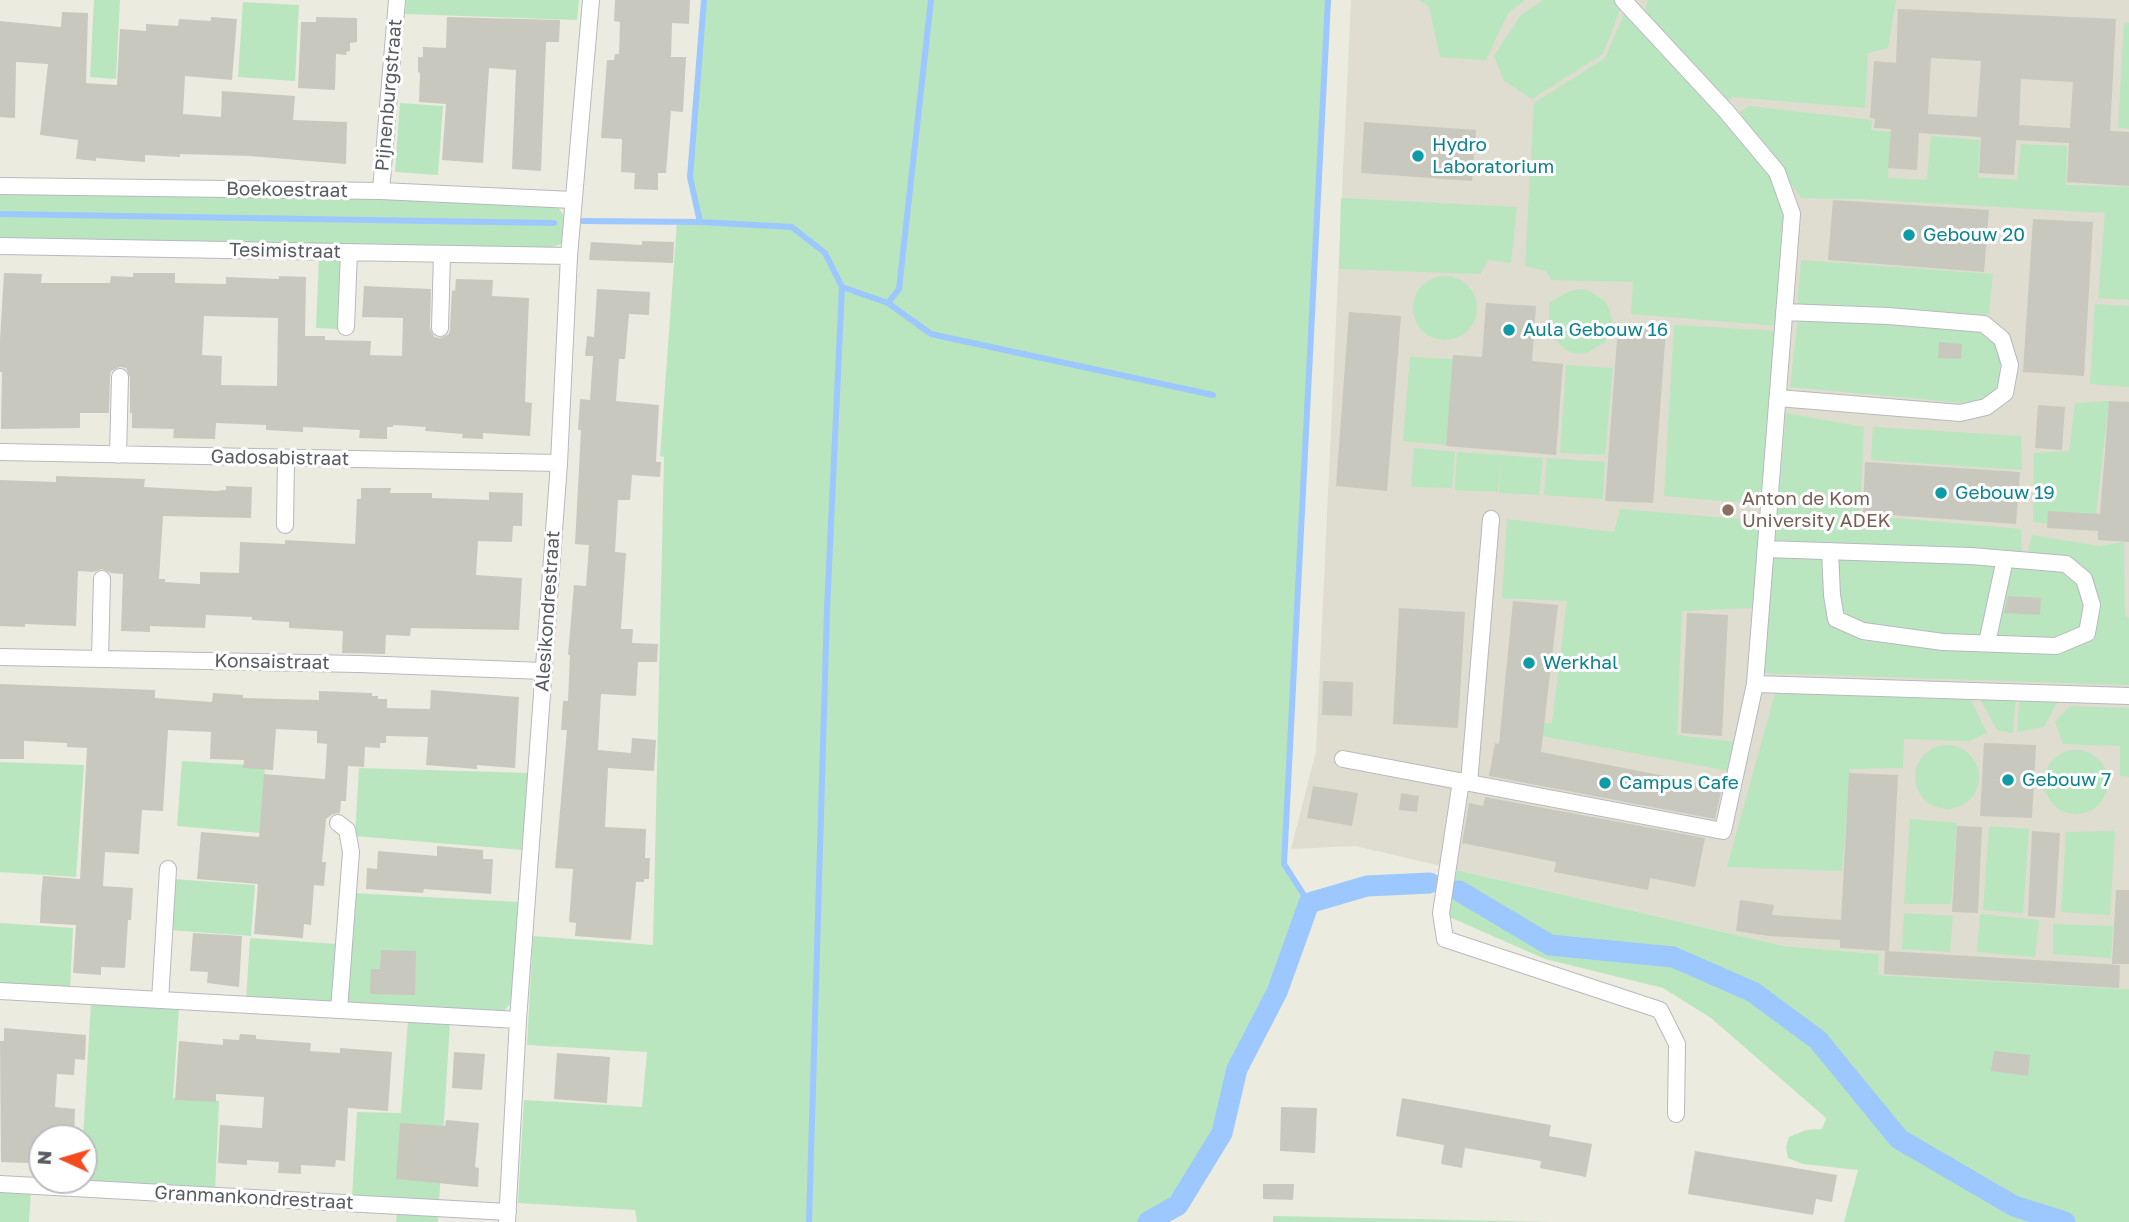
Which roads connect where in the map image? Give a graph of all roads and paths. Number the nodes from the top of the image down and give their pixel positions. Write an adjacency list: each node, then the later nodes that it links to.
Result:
1 (397, 0): 5 (street, Pijnenburgstraat)
2 (591, 0): 6 (street, Alesikondrestraat)
3 (1625, 1): 11 (street)
4 (0, 187): 5 (street, Boekoestraat)
5 (381, 191): 6 (street, Boekoestraat)
6 (573, 200): 10 (street, Alesikondrestraat)
7 (0, 246): 8 (street, Tesimistraat)
8 (349, 252): 9 (street, Tesimistraat); 12 (street)
9 (442, 254): 10 (street, Tesimistraat); 13 (street)
10 (569, 256): 19 (street, Alesikondrestraat)
11 (1784, 312): 15 (street); 15 (street)
12 (346, 327)
13 (440, 328)
14 (120, 377): 17 (street)
15 (1778, 398): 22 (street)
16 (0, 452): 17 (street, Gadosabistraat)
17 (118, 455): 18 (street, Gadosabistraat)
18 (286, 458): 19 (street, Gadosabistraat); 21 (street)
19 (559, 463): 29 (street, Alesikondrestraat)
20 (1491, 519): 33 (street)
21 (285, 525)
22 (1766, 549): 23 (street); 30 (street)
23 (1830, 551): 24 (street); 26 (street)
24 (2005, 559): 26 (street); 26 (street)
25 (102, 579): 28 (street)
26 (1987, 643)
27 (0, 657): 28 (street, Konsaistraat)
28 (100, 659): 29 (street, Konsaistraat)
29 (544, 671): 39 (street, Alesikondrestraat)
30 (1755, 684): 31 (street); 33 (street)
31 (2129, 696)
32 (1343, 759): 33 (street)
33 (1465, 782): 40 (street)
34 (338, 823): 38 (street)
35 (168, 869): 37 (street)
36 (0, 991): 37 (street)
37 (160, 1000): 38 (street)
38 (339, 1010): 39 (street)
39 (518, 1020): 42 (street, Alesikondrestraat)
40 (1676, 1114)
41 (0, 1184): 42 (street, Granmankondrestraat)
42 (507, 1217)

